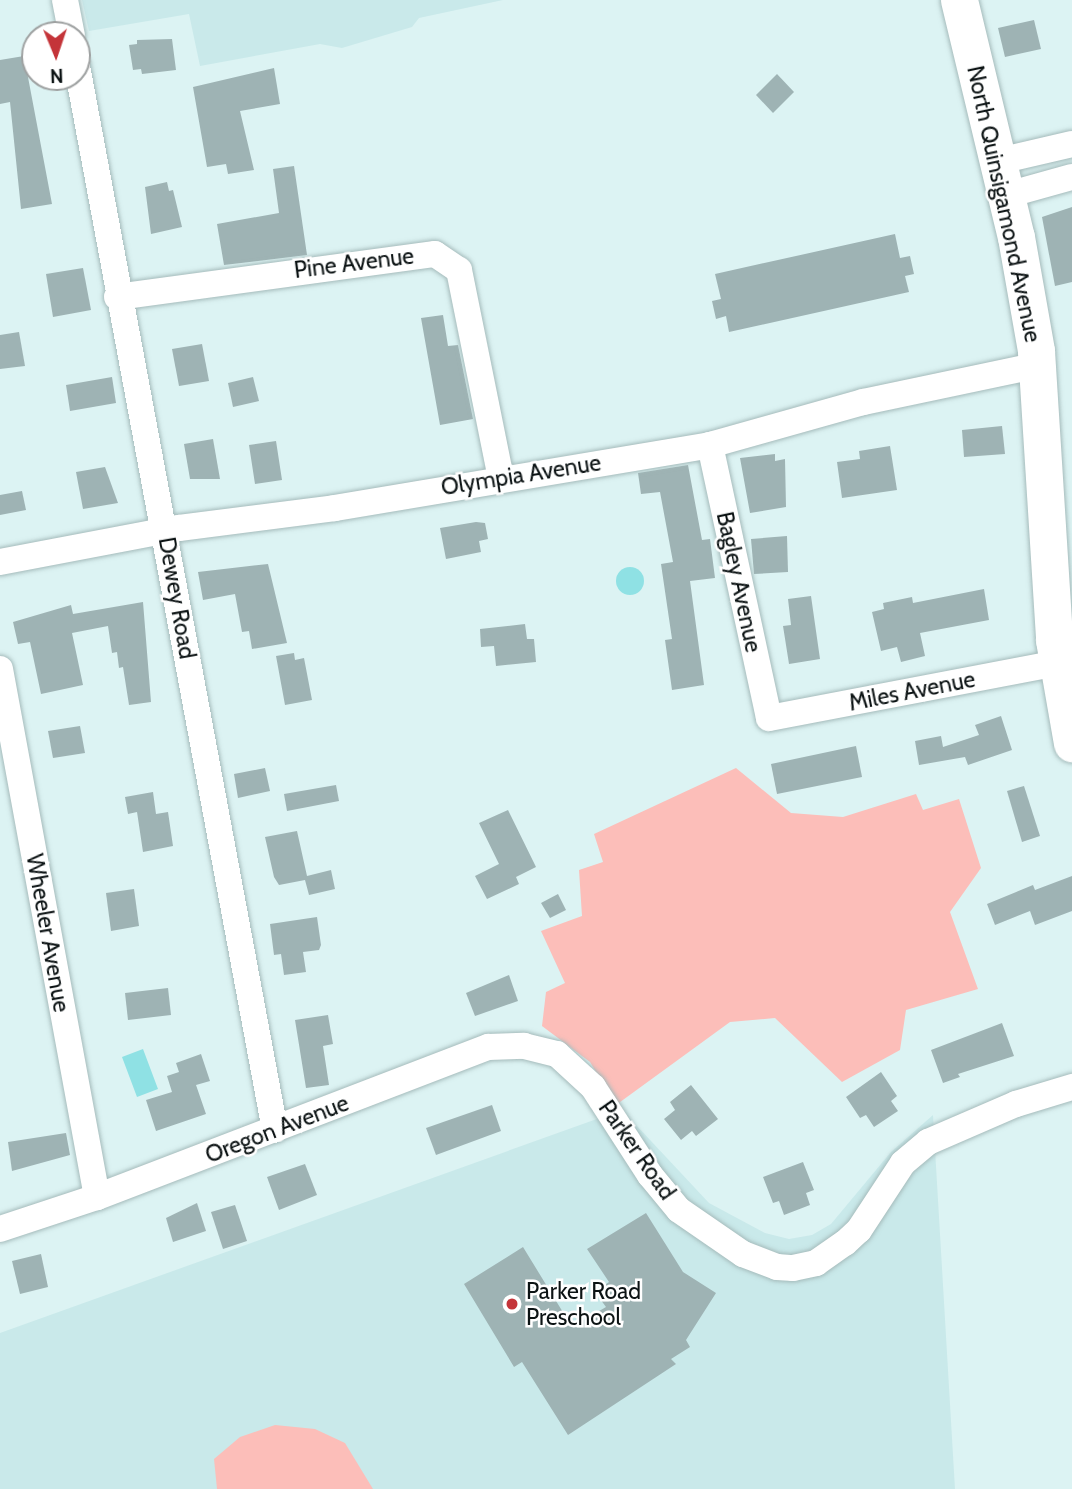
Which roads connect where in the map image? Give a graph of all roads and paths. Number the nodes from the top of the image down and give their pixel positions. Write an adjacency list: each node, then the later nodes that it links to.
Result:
1 (65, 0): 3 (street)
2 (959, 0): 7 (main road, North Quinsigamond Avenue)
3 (69, 21)
4 (81, 91): 9 (street, Dewey Road)
5 (1072, 144): 6 (street)
6 (1040, 152): 7 (street); 8 (street)
7 (1003, 178): 8 (street); 10 (main road, North Quinsigamond Avenue)
8 (1060, 180)
9 (117, 297): 12 (street, Pine Avenue); 13 (street, Dewey Road)
10 (1038, 365): 11 (street, Olympia Avenue); 15 (main road, North Quinsigamond Avenue)
11 (710, 444): 12 (street, Olympia Avenue); 17 (street, Bagley Avenue)
12 (501, 478): 13 (street, Olympia Avenue)
13 (165, 530): 14 (street, Olympia Avenue); 21 (street, Dewey Road)
14 (0, 562)
15 (1064, 662): 17 (street, Miles Avenue); 18 (main road, North Quinsigamond Avenue)
16 (0, 669): 22 (street, Wheeler Avenue)
17 (769, 718)
18 (1072, 743)
19 (555, 1053): 20 (street, Parker Road); 21 (street, Oregon Avenue)
20 (1072, 1087)
21 (275, 1130): 22 (street, Oregon Avenue)
22 (97, 1197): 23 (street, Oregon Avenue)
23 (0, 1229)

